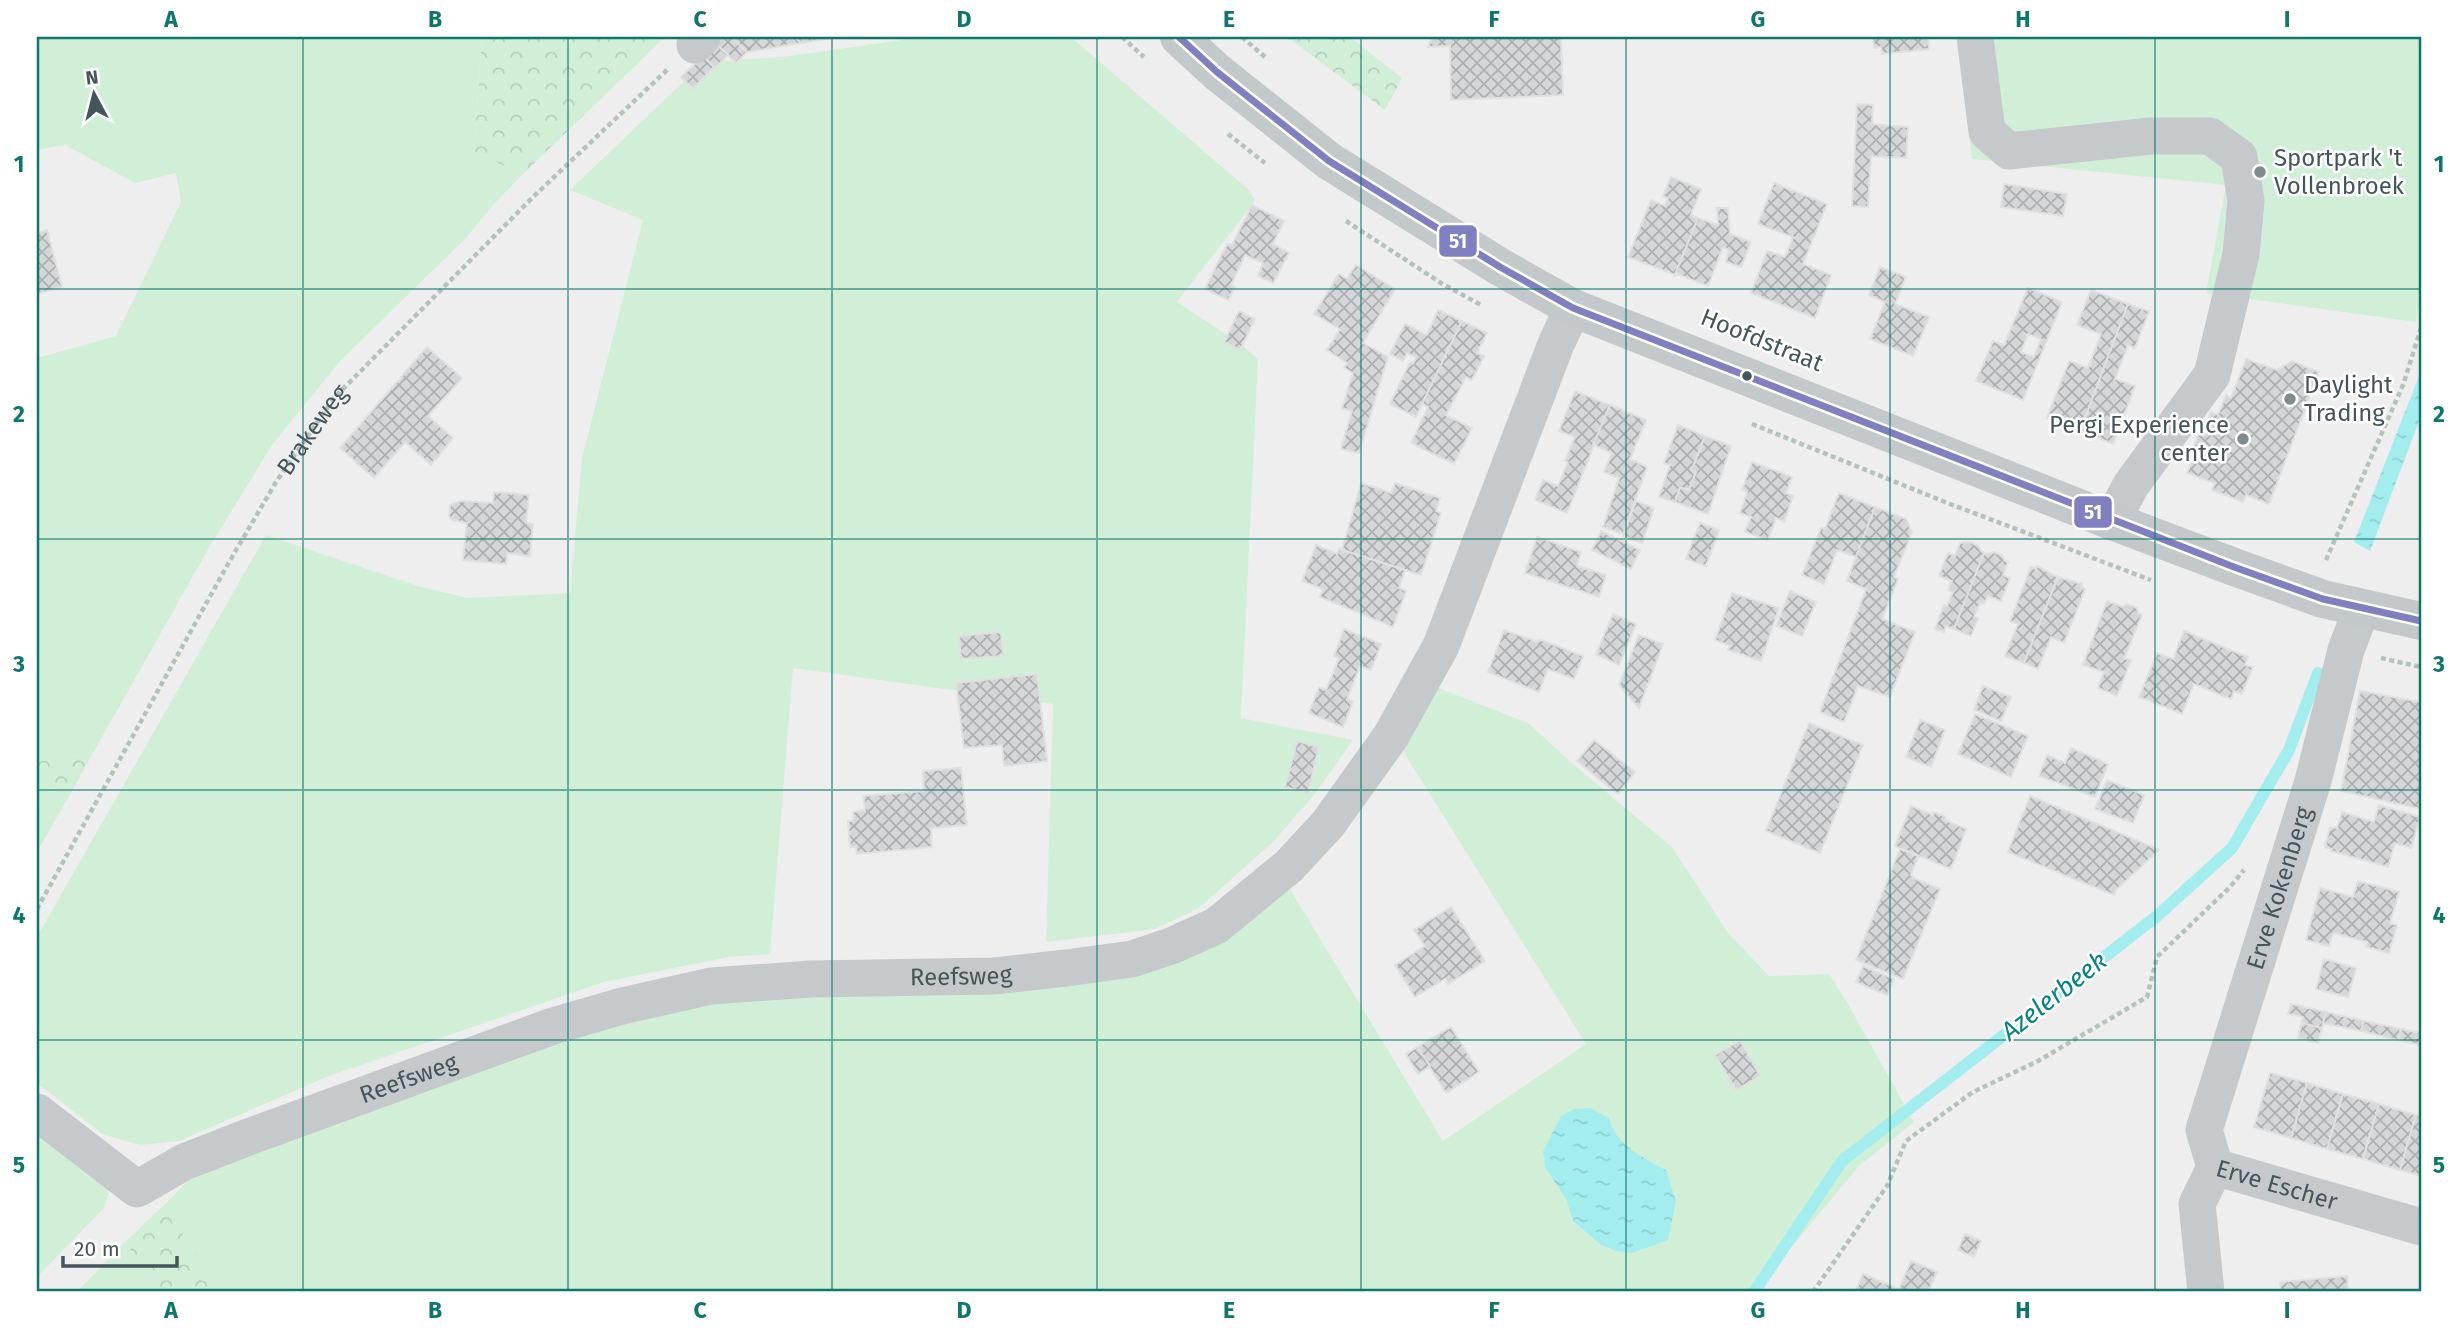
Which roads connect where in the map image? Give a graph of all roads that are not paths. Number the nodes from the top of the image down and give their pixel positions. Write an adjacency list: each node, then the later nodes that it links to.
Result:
1 (1179, 37): 3 (main road, Hoofdstraat)
2 (1975, 37): 4 (street)
3 (1573, 309): 4 (main road, Hoofdstraat); 7 (street, Reefsweg)
4 (2112, 521): 5 (main road, Hoofdstraat)
5 (2362, 608): 6 (main road, Hoofdstraat); 8 (street, Erve Kokenberg)
6 (2421, 621)
7 (37, 1112)
8 (2215, 1167): 9 (street, Erve Escher); 10 (street, Erve Escher)
9 (2421, 1227)
10 (2206, 1292)

